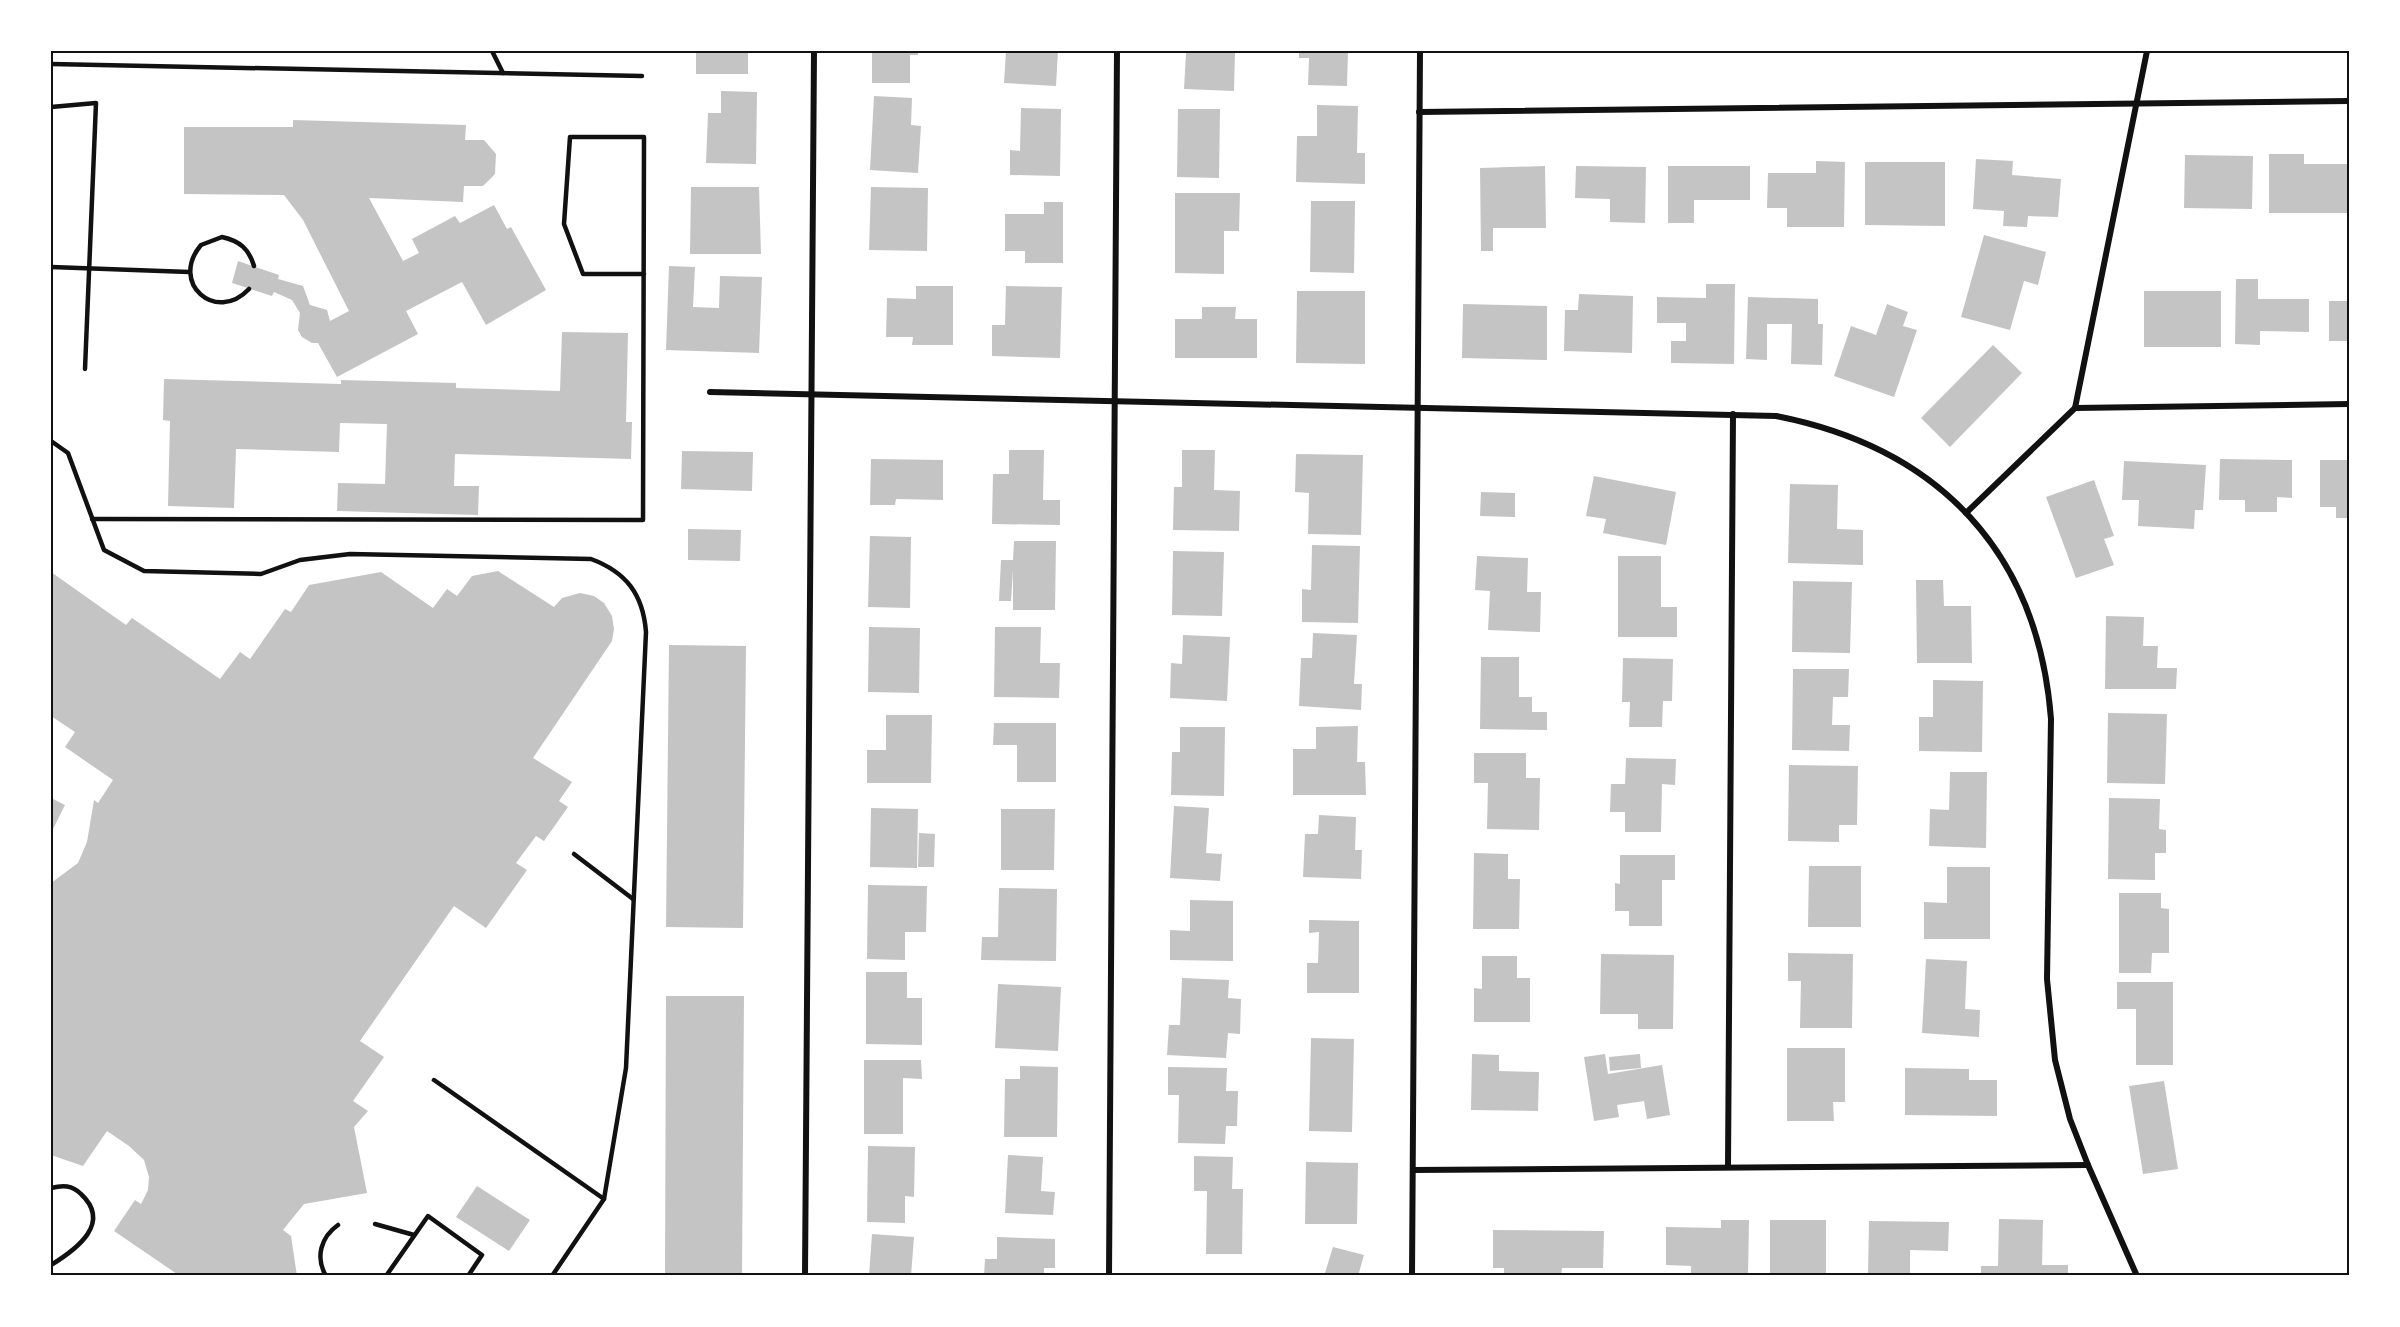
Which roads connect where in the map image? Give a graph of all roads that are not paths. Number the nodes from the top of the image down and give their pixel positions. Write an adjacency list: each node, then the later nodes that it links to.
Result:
1 (492, 51): 7 (lane)
2 (814, 51): 21 (street)
3 (1117, 51): 22 (street)
4 (1420, 51): 12 (street)
5 (2147, 51): 10 (street)
6 (51, 64): 7 (lane)
7 (503, 73): 8 (lane)
8 (642, 76)
9 (2349, 101): 10 (street)
10 (2137, 104): 12 (street); 24 (street)
11 (51, 107): 15 (lane)
12 (1419, 112): 25 (street)
13 (254, 266): 16 (lane)
14 (51, 267): 15 (lane)
15 (89, 268): 16 (lane); 19 (lane)
16 (189, 272): 18 (lane)
17 (644, 274): 17 (lane); 29 (lane)
18 (249, 289)
19 (85, 369)
20 (710, 392): 21 (street)
21 (811, 394): 22 (street); 46 (street)
22 (1115, 403): 25 (street); 47 (street)
23 (2349, 404): 24 (street)
24 (2074, 408): 28 (street)
25 (1419, 410): 26 (street); 35 (street)
26 (1733, 414): 28 (street); 34 (street)
27 (51, 441): 29 (lane)
28 (1966, 513): 33 (street)
29 (92, 519): 31 (lane)
30 (574, 854): 31 (lane)
31 (633, 899): 37 (lane)
32 (434, 1080): 37 (lane)
33 (2088, 1165): 34 (street); 49 (street)
34 (1728, 1167): 35 (street)
35 (1413, 1170): 48 (street)
36 (51, 1188): 41 (lane)
37 (604, 1199): 45 (lane)
38 (338, 1224): 42 (lane)
39 (375, 1224): 40 (lane)
40 (414, 1235): 43 (lane); 44 (lane)
41 (51, 1265)
42 (326, 1276)
43 (386, 1276)
44 (468, 1276)
45 (552, 1276)
46 (805, 1276)
47 (1109, 1276)
48 (1412, 1276)
49 (2137, 1276)

